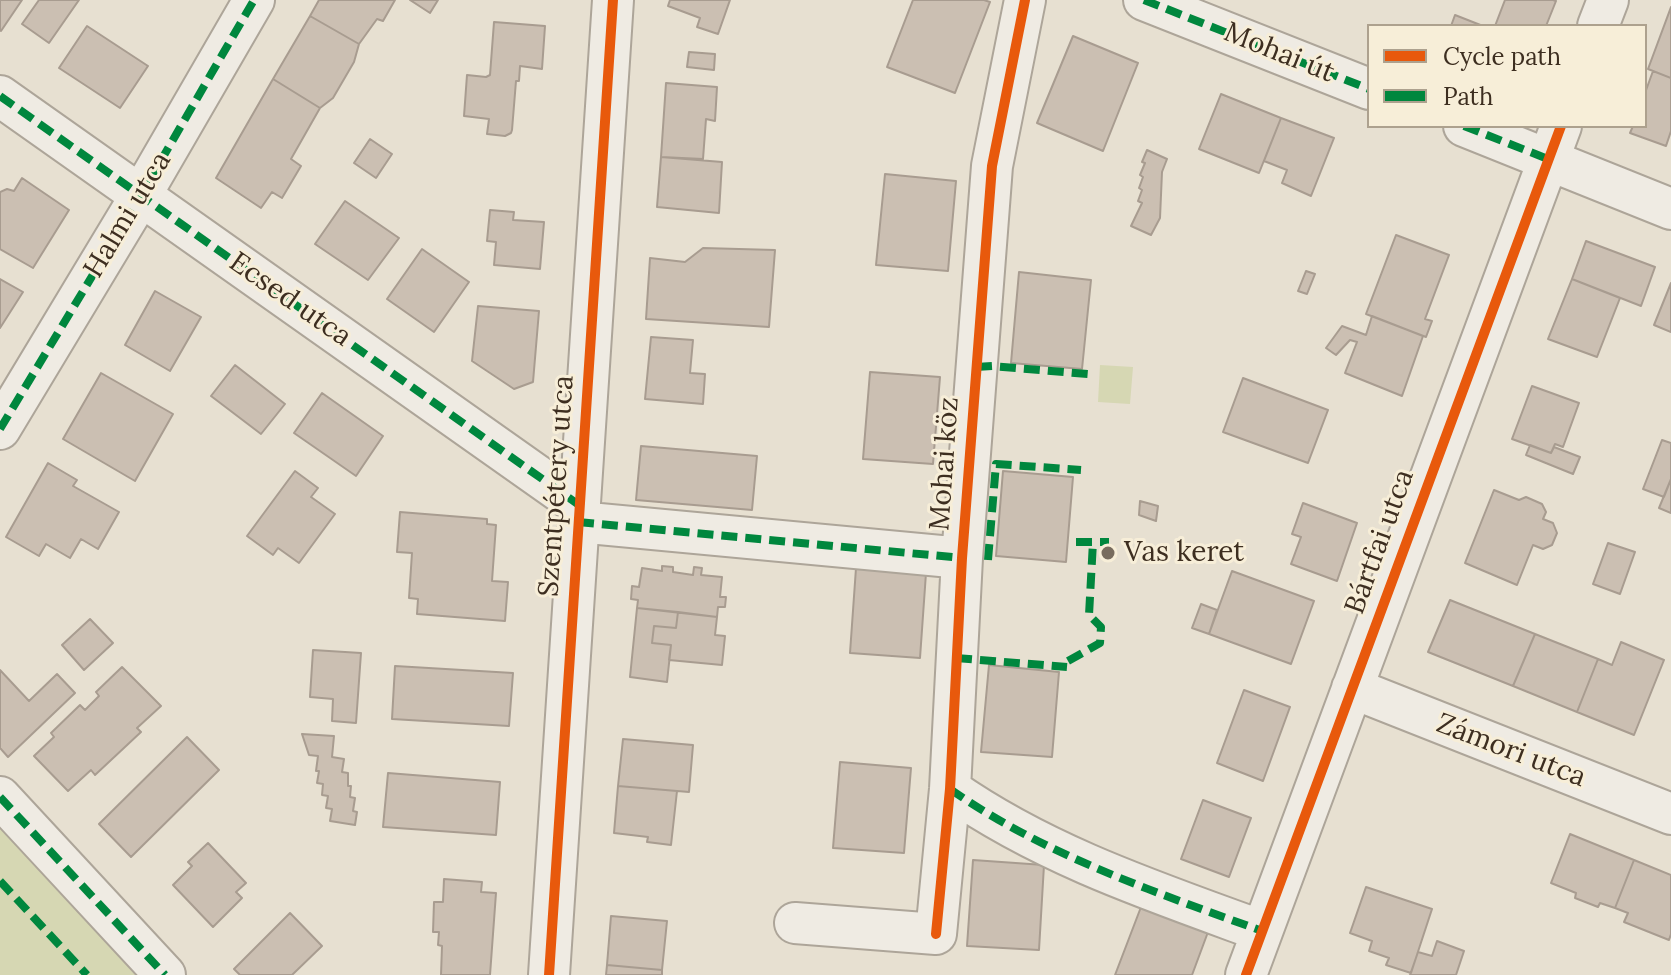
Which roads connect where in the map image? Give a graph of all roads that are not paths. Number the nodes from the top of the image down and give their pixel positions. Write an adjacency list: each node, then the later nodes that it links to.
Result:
1 (254, 0): 11 (street, Halmi utca)
2 (613, 0): 14 (street, Szentpétery utca)
3 (1025, 0): 15 (street, Mohai köz)
4 (1144, 0): 7 (street, Mohai út)
5 (1608, 0): 6 (street)
6 (1599, 24)
7 (1367, 88)
8 (0, 96): 11 (street, Ecsed utca)
9 (1475, 128): 10 (street)
10 (1555, 142): 12 (street); 16 (street, Bártfai utca)
11 (141, 195): 13 (street, Halmi utca); 14 (street, Ecsed utca)
12 (1671, 209)
13 (0, 429)
14 (579, 514): 15 (street, Ecsed utca); 23 (street, Szentpétery utca)
15 (962, 558): 17 (street, Mohai köz)
16 (1352, 688): 19 (street, Zámori utca); 21 (street, Bártfai utca)
17 (950, 789): 20 (street, Mohai köz); 21 (street)
18 (0, 797): 22 (street)
19 (1671, 814)
20 (795, 923)
21 (1262, 931): 24 (street, Bártfai utca)
22 (165, 975)
23 (549, 975)
24 (1246, 975)

